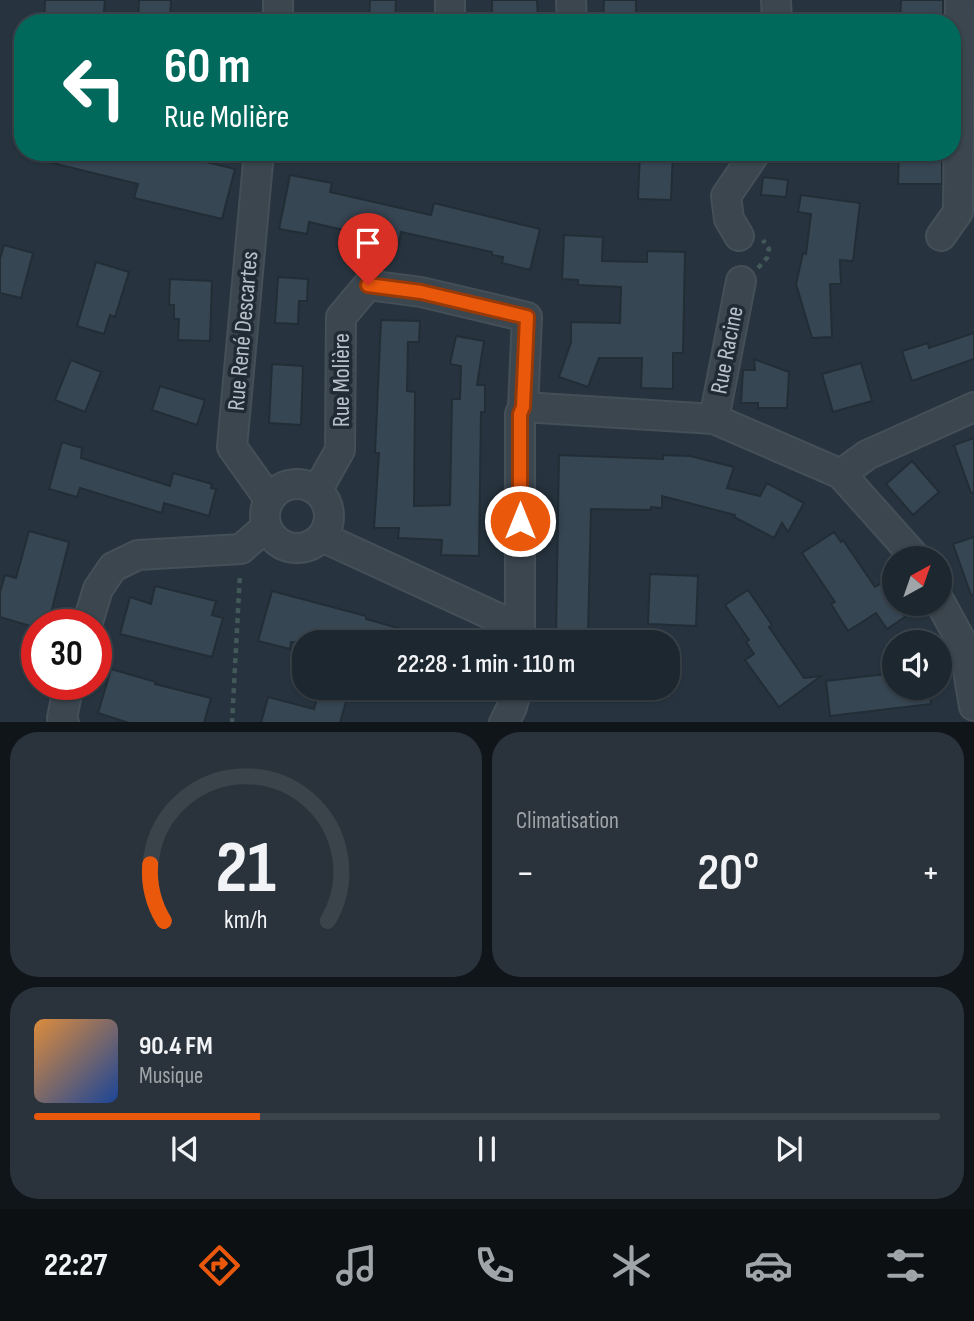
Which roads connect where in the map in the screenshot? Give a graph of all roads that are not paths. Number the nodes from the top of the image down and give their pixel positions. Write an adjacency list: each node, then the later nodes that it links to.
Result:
1 (258, 161): 12 (street, Rue René Descartes)
2 (750, 161): 4 (street)
3 (958, 161): 5 (street)
4 (739, 236)
5 (941, 236)
6 (741, 281): 9 (street, Rue Racine)
7 (523, 407): 9 (street); 11 (street, Rue Molière); 19 (street, Rue Molière)
8 (974, 407): 10 (street)
9 (713, 419): 10 (street)
10 (841, 474): 15 (street)
11 (317, 491): 12 (street); 14 (street)
12 (269, 499): 13 (street)
13 (266, 527): 14 (street); 16 (street)
14 (322, 537): 18 (street, Rue Molière)
15 (905, 546)
16 (92, 609)
17 (949, 616): 20 (street)
18 (510, 630)
19 (520, 630)
20 (969, 645): 23 (street)
21 (65, 700): 24 (street)
22 (514, 700): 25 (street)
23 (974, 706)
24 (64, 722)
25 (505, 722)

